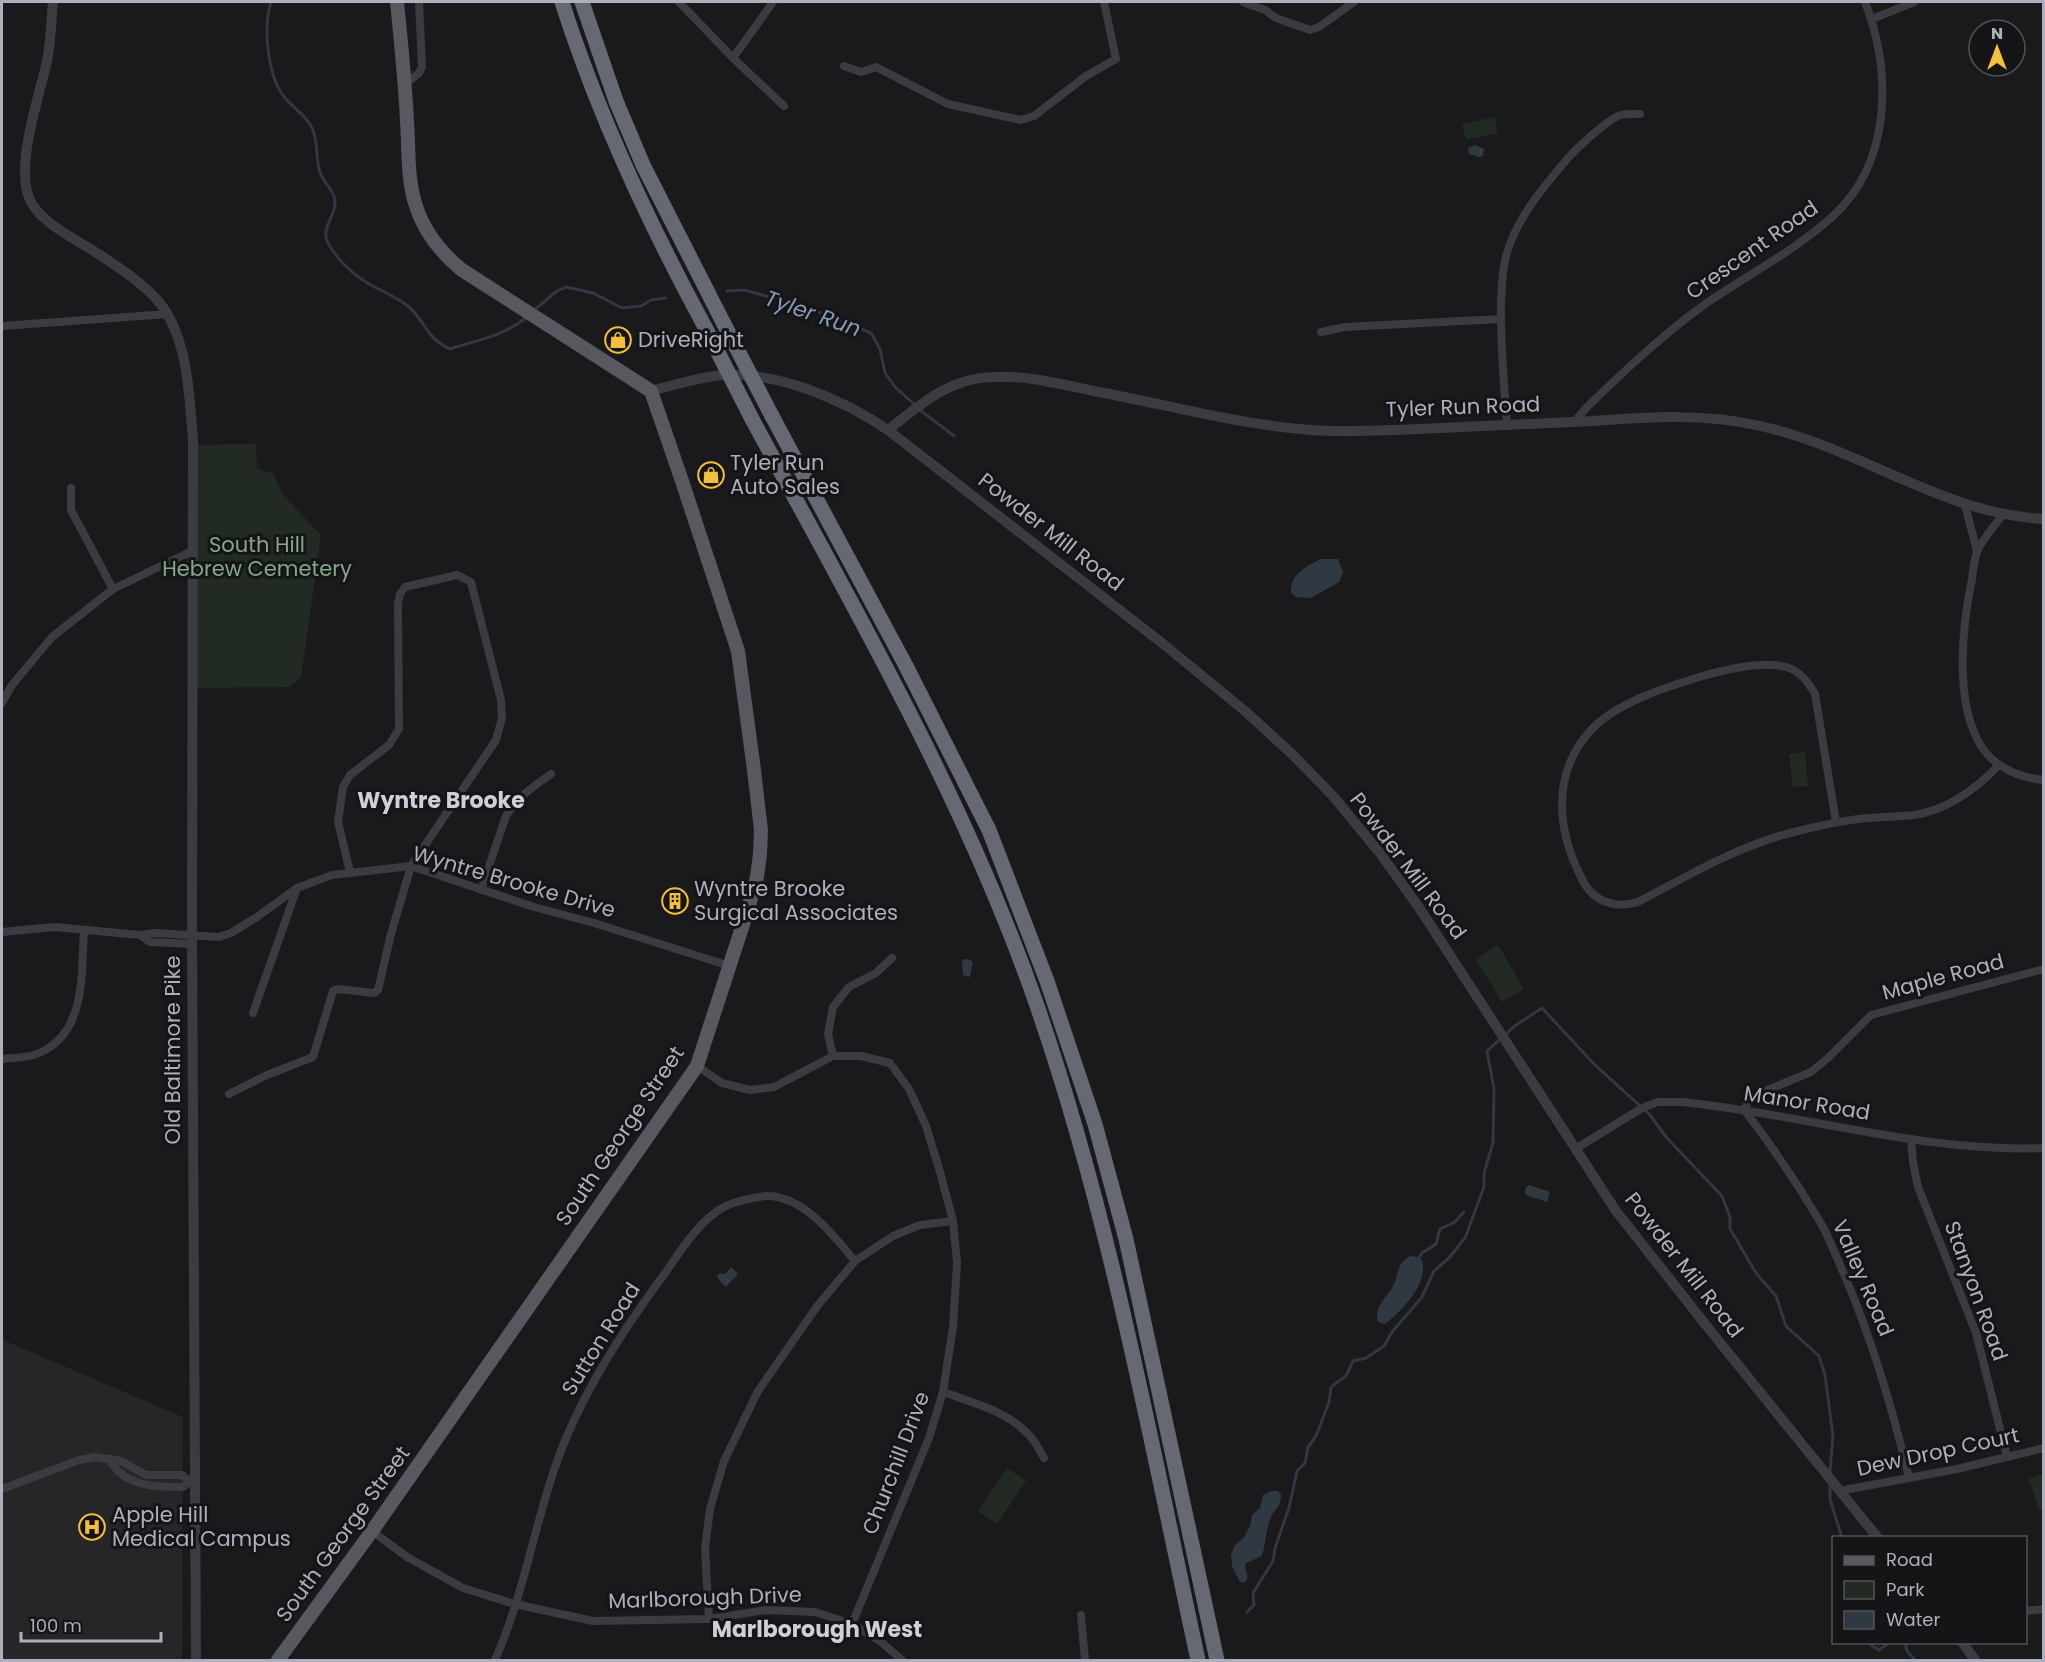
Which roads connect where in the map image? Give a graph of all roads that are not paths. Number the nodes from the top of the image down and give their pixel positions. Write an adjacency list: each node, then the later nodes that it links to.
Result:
1 (53, 2): 19 (street)
2 (397, 2): 16 (main road)
3 (419, 2): 16 (street)
4 (562, 2): 82 (highway, bridge)
5 (582, 2): 83 (highway, bridge)
6 (679, 2): 14 (street)
7 (773, 2): 14 (street)
8 (1104, 2): 15 (street)
9 (1243, 2): 10 (street)
10 (1354, 2)
11 (1865, 2): 13 (street, Crescent Road)
12 (1914, 2): 13 (street)
13 (1872, 19): 24 (street, Crescent Road)
14 (733, 58): 17 (street)
15 (844, 66)
16 (405, 84): 23 (main road)
17 (784, 106)
18 (1640, 114): 20 (street)
19 (168, 314): 21 (street); 31 (street, Old Baltimore Pike)
20 (1501, 319): 22 (street); 25 (street)
21 (2, 327)
22 (1321, 332)
23 (651, 392): 26 (street, Powder Mill Road); 47 (main road, South George Street)
24 (1575, 422): 25 (street, Tyler Run Road); 28 (street, Tyler Run Road)
25 (1507, 424): 26 (street, Tyler Run Road)
26 (888, 430): 56 (street, Powder Mill Road)
27 (71, 488): 33 (street)
28 (1965, 505): 29 (street, Tyler Run Road); 32 (street)
29 (2003, 514): 30 (street, Tyler Run Road); 32 (street)
30 (2043, 519)
31 (192, 551): 33 (street); 45 (street, Old Baltimore Pike)
32 (1977, 551): 35 (street)
33 (113, 589): 34 (street)
34 (2, 703)
35 (1999, 765): 37 (street); 38 (street)
36 (551, 774): 42 (street)
37 (2043, 780)
38 (1836, 822): 38 (street)
39 (411, 866): 40 (street, Wyntre Brooke Drive); 40 (street); 42 (street, Wyntre Brooke Drive); 53 (street)
40 (350, 872): 41 (street, Wyntre Brooke Drive)
41 (297, 888): 45 (street, Wyntre Brooke Drive); 49 (street)
42 (481, 890): 47 (street, Wyntre Brooke Drive)
43 (84, 930): 44 (street, Wyntre Brooke Drive); 45 (street, Wyntre Brooke Drive); 51 (street)
44 (2, 932)
45 (192, 939): 65 (street, Old Baltimore Pike)
46 (892, 958): 50 (street)
47 (730, 966): 52 (main road, South George Street)
48 (2043, 969): 54 (street, Maple Road)
49 (253, 1013)
50 (833, 1056): 52 (street, Churchill Drive); 58 (street, Churchill Drive)
51 (2, 1059)
52 (697, 1066): 68 (main road, South George Street)
53 (229, 1094)
54 (1745, 1111): 55 (street, Manor Road); 56 (street, Manor Road); 64 (street, Valley Road)
55 (1911, 1139): 57 (street, Manor Road); 62 (street, Stanyon Road)
56 (1577, 1148): 66 (street, Powder Mill Road)
57 (2043, 1148)
58 (953, 1221): 59 (street); 60 (street, Churchill Drive)
59 (855, 1261): 70 (street, Sutton Road); 74 (street)
60 (943, 1392): 63 (street); 75 (street, Churchill Drive)
61 (2043, 1448): 62 (street, Dew Drop Court)
62 (2007, 1457): 64 (street, Dew Drop Court)
63 (1044, 1458)
64 (1909, 1478): 66 (street, Dew Drop Court)
65 (193, 1481): 67 (street); 77 (street, Old Baltimore Pike)
66 (1837, 1488): 69 (street, Powder Mill Road)
67 (2, 1489)
68 (372, 1531): 70 (street, Marlborough Drive); 78 (main road, South George Street)
69 (1876, 1536)
70 (515, 1604): 74 (street, Marlborough Drive); 79 (street, Sutton Road)
71 (2043, 1609): 72 (street)
72 (2027, 1611)
73 (1081, 1615): 81 (street)
74 (709, 1618): 75 (street, Marlborough Drive)
75 (852, 1624): 80 (street, Marlborough Drive)
76 (1963, 1644): 84 (street)
77 (196, 1660)
78 (278, 1660)
79 (495, 1660)
80 (902, 1660)
81 (1085, 1660)
82 (1198, 1660)
83 (1218, 1660)
84 (1975, 1660)

